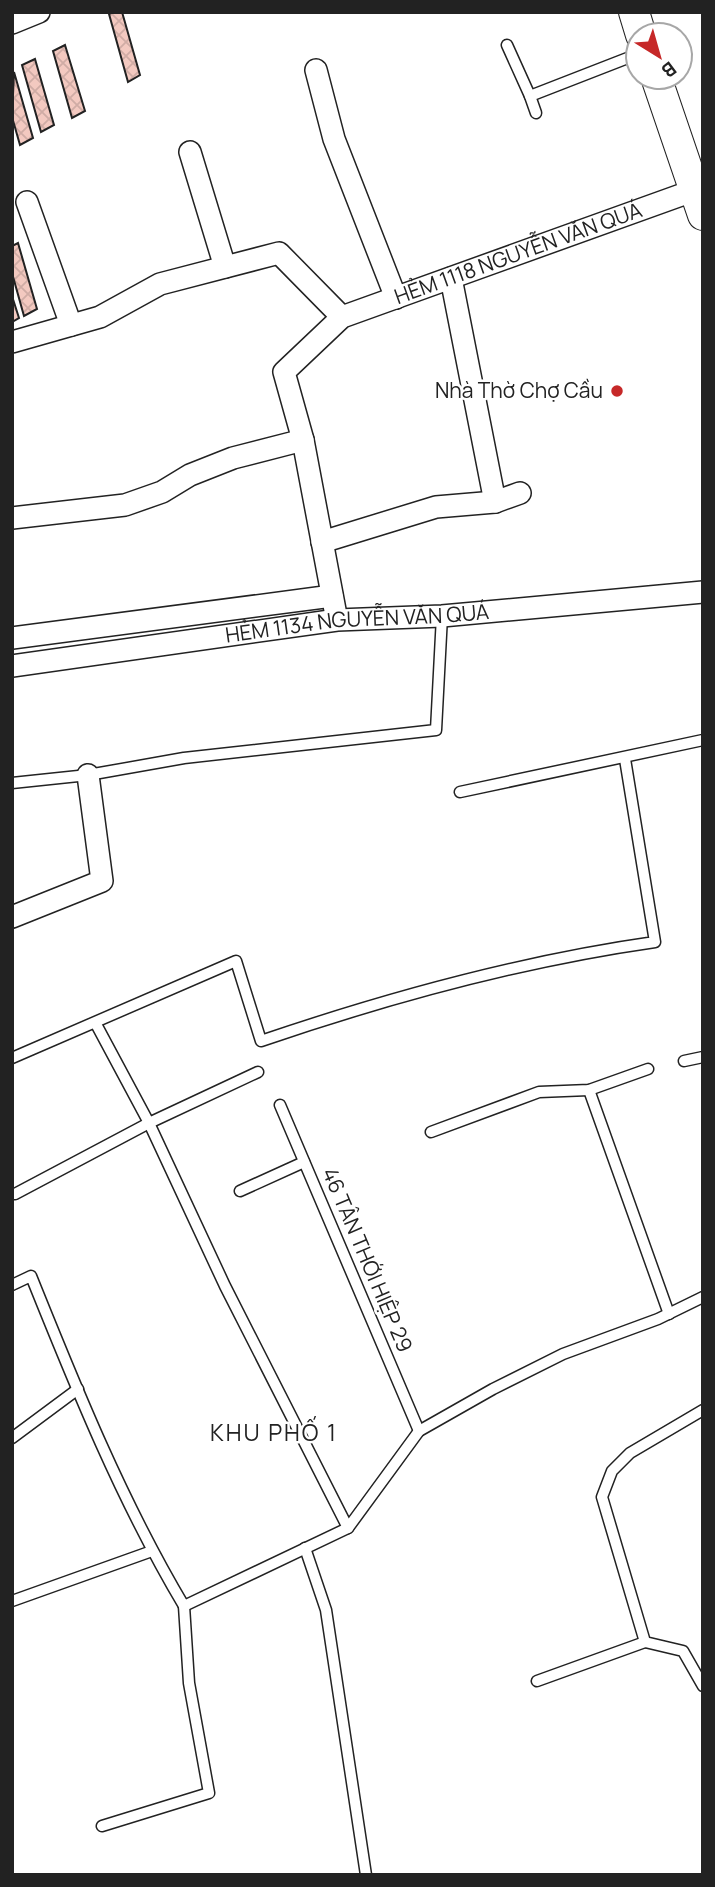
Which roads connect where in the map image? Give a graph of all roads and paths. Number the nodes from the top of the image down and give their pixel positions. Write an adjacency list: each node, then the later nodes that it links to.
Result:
1 (40, 12): 2 (street)
2 (12, 23)
3 (507, 45): 7 (lane)
4 (624, 59): 7 (lane)
5 (316, 70): 14 (street)
6 (661, 91): 11 (main road)
7 (530, 96): 8 (lane)
8 (536, 113)
9 (190, 152): 12 (street)
10 (27, 202): 16 (street)
11 (699, 203): 13 (street, HẺM 1118 NGUYỄN VĂN QUÁ)
12 (225, 267): 15 (street); 16 (street)
13 (451, 278): 14 (street, HẺM 1118 NGUYỄN VĂN QUÁ); 20 (street)
14 (396, 298): 15 (street, HẺM 1118 NGUYỄN VĂN QUÁ)
15 (342, 317): 18 (street)
16 (71, 325): 17 (street)
17 (12, 342)
18 (303, 440): 21 (street); 22 (street)
19 (520, 493): 20 (street)
20 (495, 502): 22 (street)
21 (12, 518)
22 (322, 542): 24 (street)
23 (703, 592): 25 (street, HẺM 1134 NGUYỄN VĂN QUÁ)
24 (332, 596): 26 (street); 27 (street)
25 (442, 616): 26 (street, HẺM 1134 NGUYỄN VĂN QUÁ); 31 (lane)
26 (337, 620): 28 (street, HẺM 1134 NGUYỄN VĂN QUÁ)
27 (12, 639)
28 (12, 666)
29 (703, 740): 30 (lane)
30 (625, 759): 33 (lane); 35 (lane)
31 (88, 775): 32 (lane); 34 (street)
32 (12, 783)
33 (460, 792)
34 (12, 917)
35 (96, 1024): 37 (lane); 43 (lane)
36 (703, 1057): 38 (lane)
37 (12, 1058)
38 (684, 1061)
39 (648, 1069): 41 (lane)
40 (258, 1072): 43 (lane)
41 (589, 1090): 44 (lane); 50 (lane)
42 (279, 1105): 45 (lane, 46 TÂN THỚI HIỆP 29)
43 (149, 1123): 47 (lane); 55 (lane)
44 (431, 1132)
45 (304, 1162): 46 (lane); 53 (lane, 46 TÂN THỚI HIỆP 29)
46 (240, 1191)
47 (15, 1194)
48 (12, 1285): 51 (lane)
49 (703, 1297): 50 (lane)
50 (668, 1314): 53 (lane)
51 (78, 1389): 54 (lane); 57 (lane)
52 (703, 1410): 60 (lane)
53 (419, 1431): 55 (lane)
54 (12, 1438)
55 (348, 1528): 56 (lane)
56 (305, 1548): 59 (lane); 64 (lane)
57 (152, 1552): 58 (lane); 59 (lane)
58 (12, 1601)
59 (184, 1606): 63 (lane)
60 (645, 1642): 61 (lane); 62 (lane)
61 (537, 1681)
62 (703, 1686)
63 (102, 1826)
64 (366, 1875)

